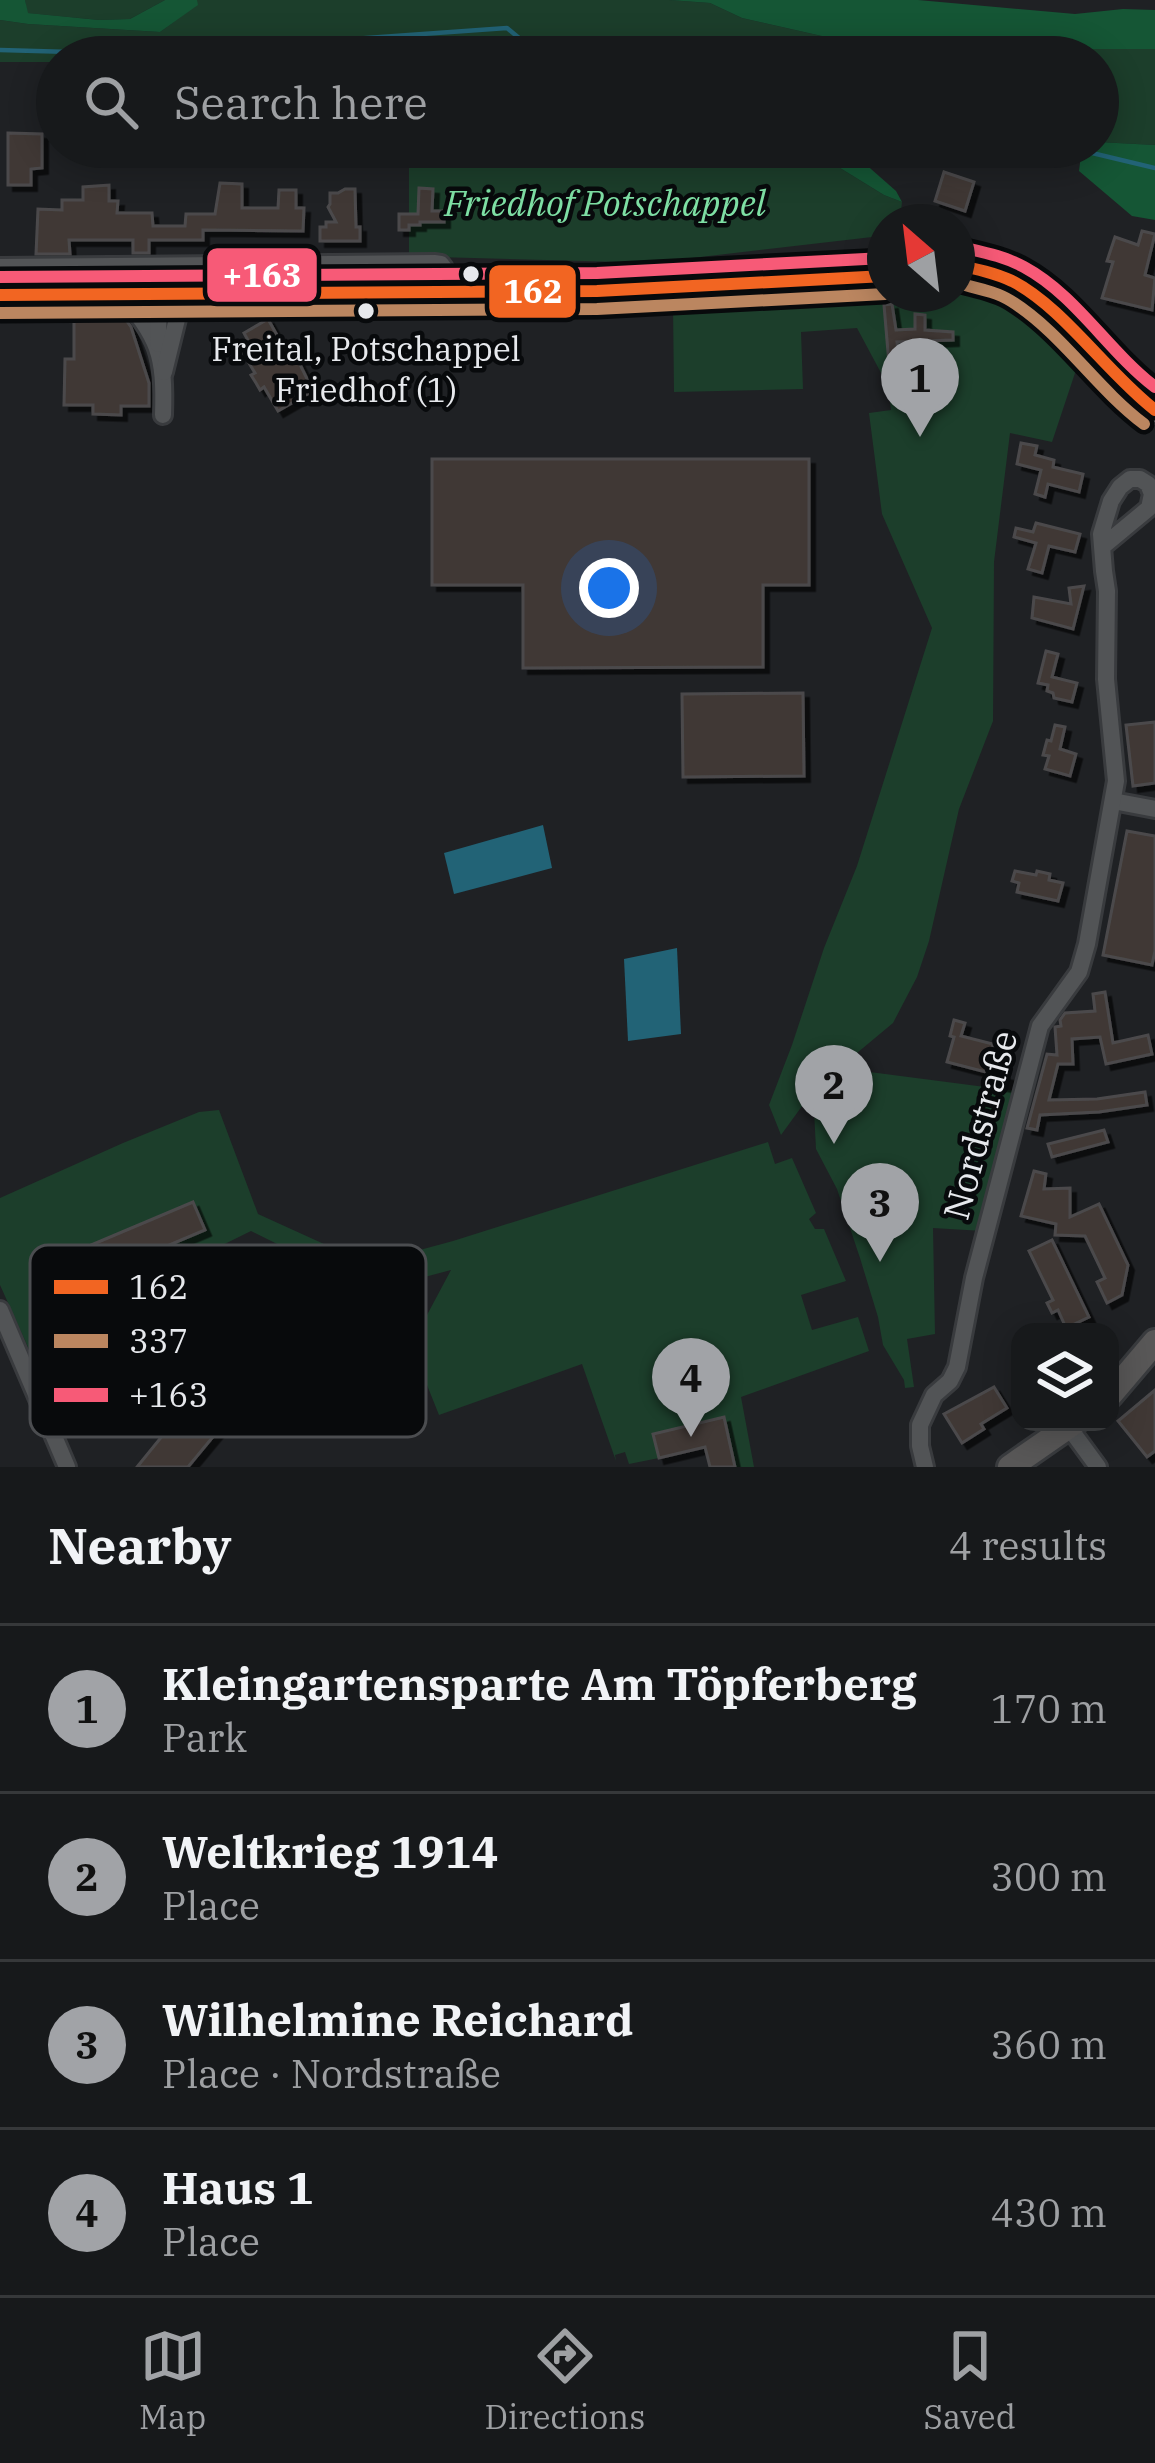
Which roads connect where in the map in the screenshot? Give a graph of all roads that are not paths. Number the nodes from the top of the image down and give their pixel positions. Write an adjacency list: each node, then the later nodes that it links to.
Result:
1 (867, 263): 8 (main road)
2 (0, 267): 8 (street)
3 (975, 271): 11 (main road)
4 (867, 277): 8 (main road)
5 (0, 278): 7 (main road)
6 (975, 281): 11 (main road)
7 (169, 285): 8 (main road); 9 (main road); 12 (street); 13 (street)
8 (444, 285)
9 (119, 292): 10 (main road); 12 (street)
10 (0, 295)
11 (1033, 296): 14 (main road)
12 (158, 348): 13 (street)
13 (164, 373): 15 (street)
14 (1153, 411)
15 (163, 415)
16 (1102, 547): 17 (street, Nordstraße)
17 (1113, 801): 18 (street); 28 (street, Nordstraße)
18 (1155, 809)
19 (0, 1310): 21 (street)
20 (1155, 1342): 22 (main road)
21 (30, 1380)
22 (1119, 1382)
23 (1052, 1431): 29 (main road)
24 (1055, 1431): 30 (main road)
25 (1071, 1431): 31 (street)
26 (54, 1437): 27 (street)
27 (67, 1467)
28 (925, 1467)
29 (994, 1467)
30 (1010, 1467)
31 (1098, 1467)

